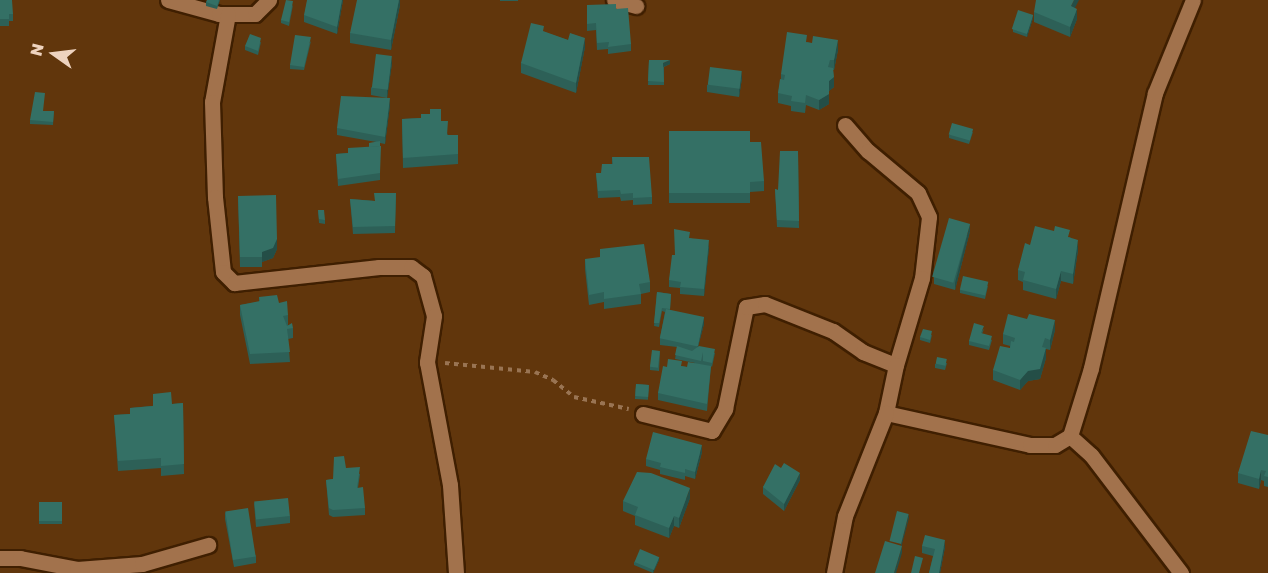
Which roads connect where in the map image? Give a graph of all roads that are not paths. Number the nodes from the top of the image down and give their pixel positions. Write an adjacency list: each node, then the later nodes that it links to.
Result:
1 (168, 0): 6 (street)
2 (269, 0): 6 (street)
3 (614, 0): 5 (street)
4 (1193, 0): 11 (street)
5 (636, 6)
6 (228, 14): 14 (street)
7 (845, 125): 8 (street)
8 (896, 365): 9 (street); 10 (street)
9 (886, 413): 11 (street); 15 (street)
10 (644, 414)
11 (1070, 436): 16 (street)
12 (208, 546): 13 (street)
13 (0, 558)
14 (456, 573)
15 (834, 573)
16 (1181, 573)

